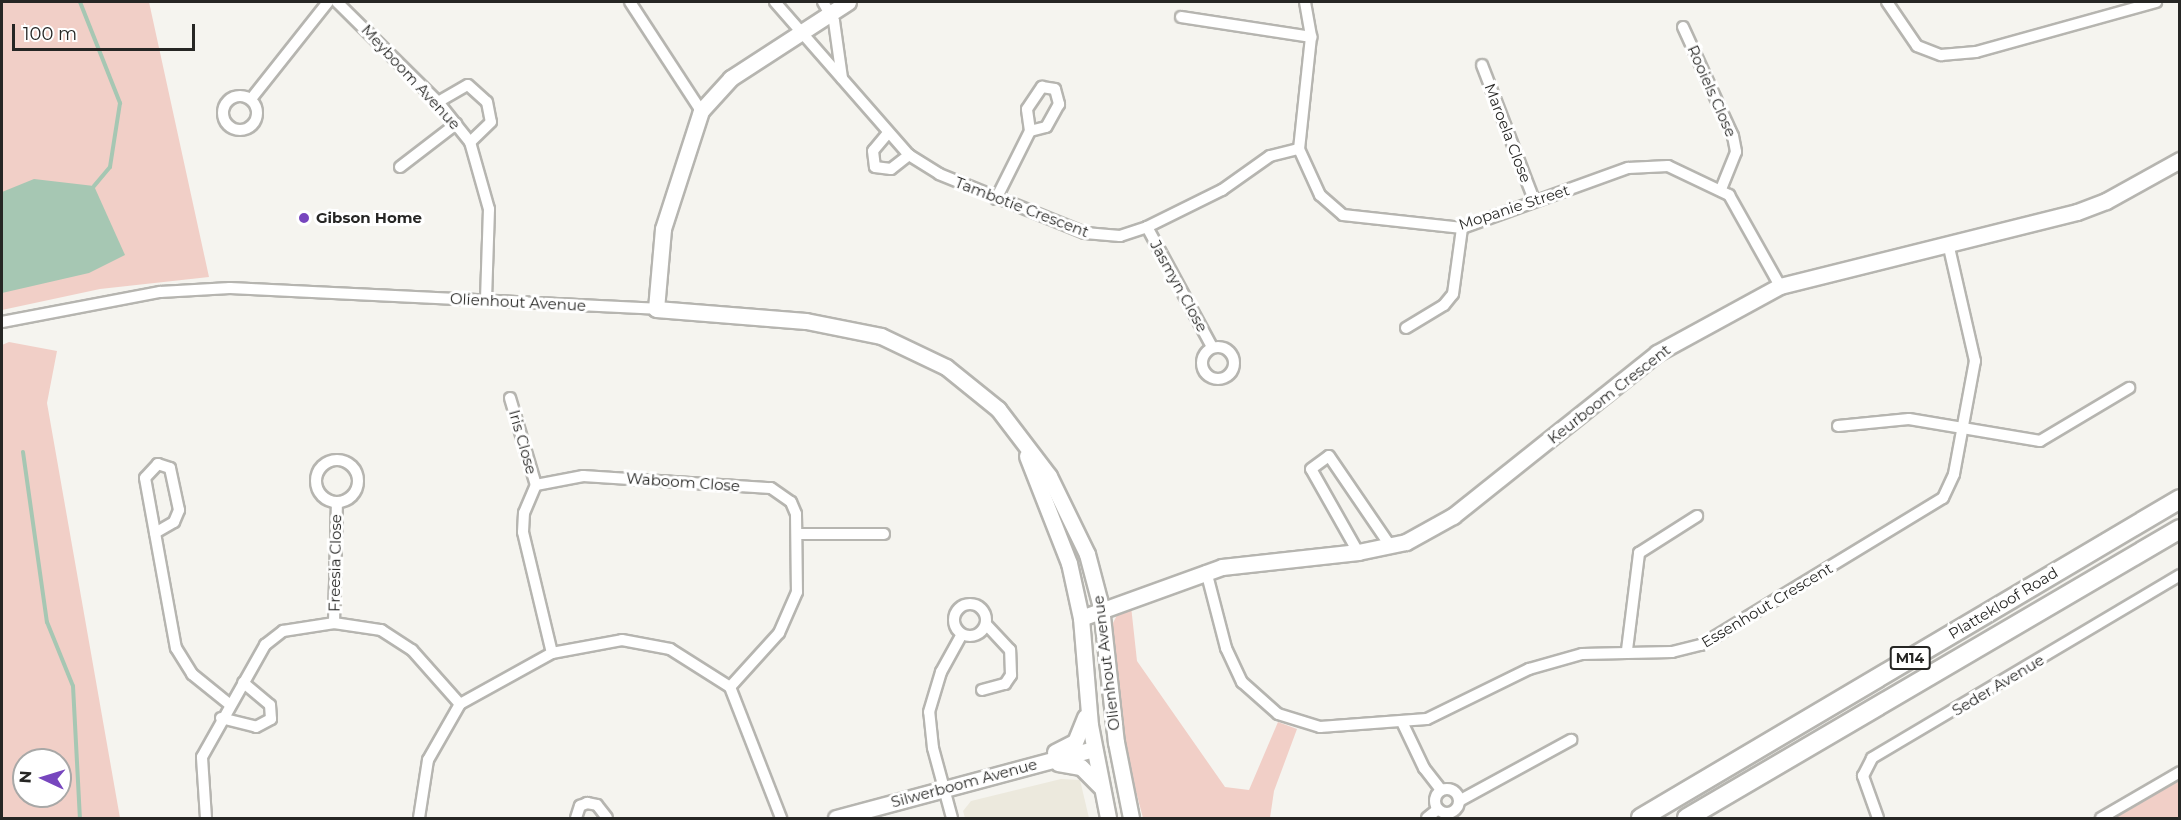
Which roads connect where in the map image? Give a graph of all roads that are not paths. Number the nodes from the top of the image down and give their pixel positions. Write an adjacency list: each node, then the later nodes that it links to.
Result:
1 (328, 2): 17 (street)
2 (338, 2): 18 (street, Meyboom Avenue)
3 (630, 2): 19 (street)
4 (775, 2): 13 (street)
5 (848, 2): 10 (street)
6 (1305, 2): 14 (street)
7 (1887, 2): 9 (street)
8 (2156, 2): 9 (street)
9 (2132, 4)
10 (826, 6): 13 (street); 16 (street, Tambotie Crescent)
11 (1181, 17): 14 (street)
12 (1683, 27): 28 (street, Rooiels Close)
13 (799, 34): 16 (street, Tambotie Crescent); 19 (street)
14 (1311, 37): 24 (street)
15 (1482, 65): 30 (street, Maroela Close)
16 (842, 78): 22 (street, Tambotie Crescent)
17 (251, 99)
18 (438, 102): 20 (street, Meyboom Avenue); 23 (street)
19 (701, 111): 36 (street)
20 (456, 124): 23 (street, Meyboom Avenue); 27 (street)
21 (1030, 130): 29 (street)
22 (888, 133): 25 (street, Tambotie Crescent); 25 (street)
23 (470, 142): 35 (street, Meyboom Avenue)
24 (1299, 149): 31 (street, Tambotie Crescent); 32 (street, Mopanie Street)
25 (909, 154): 29 (street, Tambotie Crescent)
26 (2180, 160): 33 (street, Keurboom Crescent)
27 (400, 166)
28 (1721, 189): 30 (street, Mopanie Street); 34 (street, Mopanie Street)
29 (996, 199): 31 (street, Tambotie Crescent)
30 (1534, 201): 32 (street, Mopanie Street)
31 (1146, 227): 39 (street, Jasmyn Close)
32 (1462, 228): 38 (street)
33 (1948, 243): 34 (street, Keurboom Crescent); 44 (street, Essenhout Crescent)
34 (1780, 286): 53 (street, Keurboom Crescent)
35 (486, 301): 36 (street, Olienhout Avenue); 37 (street, Olienhout Avenue)
36 (656, 309): 42 (street, Olienhout Avenue)
37 (2, 322)
38 (1406, 328)
39 (1211, 345)
40 (2128, 388): 44 (street)
41 (510, 398): 45 (street, Iris Close)
42 (1009, 422): 57 (street, Olienhout Avenue); 58 (street, Olienhout Avenue)
43 (1838, 426): 44 (street)
44 (1963, 429): 62 (street, Essenhout Crescent)
45 (536, 485): 51 (street, Waboom Close); 63 (street)
46 (2180, 499): 93 (main road, Plattekloof Road / M14)
47 (337, 502): 47 (street, Freesia Close); 59 (street, Freesia Close)
48 (1697, 516): 62 (street)
49 (2180, 529): 94 (main road, Plattekloof Road / M14)
50 (155, 533): 50 (street); 69 (street)
51 (800, 534): 52 (street); 66 (street, Waboom Close)
52 (884, 534)
53 (1391, 547): 54 (street, Keurboom Crescent); 54 (street)
54 (1358, 552): 55 (street, Keurboom Crescent)
55 (1206, 571): 57 (street, Keurboom Crescent); 72 (street, Essenhout Crescent)
56 (2180, 575): 95 (street, Seder Avenue)
57 (1101, 607): 58 (street, Keurboom Crescent); 64 (street, Olienhout Avenue)
58 (1081, 618): 68 (street, Olienhout Avenue)
59 (334, 623): 65 (street); 70 (street)
60 (986, 624): 61 (street); 61 (street); 67 (street)
61 (962, 634): 79 (street)
62 (1628, 650): 72 (street, Essenhout Crescent)
63 (552, 653): 66 (street); 70 (street)
64 (1107, 670): 74 (street); 77 (street, Olienhout Avenue)
65 (243, 682): 69 (street); 71 (street)
66 (730, 687): 87 (street)
67 (982, 690)
68 (1086, 690): 74 (street, Olienhout Avenue); 75 (street)
69 (229, 704): 71 (street)
70 (460, 704): 84 (street)
71 (221, 718): 83 (street)
72 (1403, 724): 80 (street)
73 (1571, 740): 81 (street)
74 (1094, 749): 75 (street, Silwerboom Avenue); 77 (street); 78 (street, Olienhout Avenue)
75 (1042, 762): 78 (street); 79 (street, Silwerboom Avenue)
76 (2180, 772): 96 (street)
77 (1123, 782): 91 (street, Olienhout Avenue)
78 (1100, 786): 90 (street, Olienhout Avenue)
79 (944, 788): 88 (street, Silwerboom Avenue); 89 (street)
80 (1441, 790): 81 (street); 82 (street)
81 (1459, 801): 82 (street)
82 (1438, 809): 92 (street)
83 (207, 819)
84 (418, 819)
85 (576, 819): 86 (street)
86 (607, 819)
87 (781, 819)
88 (836, 819)
89 (952, 819)
90 (1108, 819)
91 (1131, 819)
92 (1427, 819)
93 (1641, 819)
94 (1687, 819)
95 (1878, 819)
96 (2101, 819)

